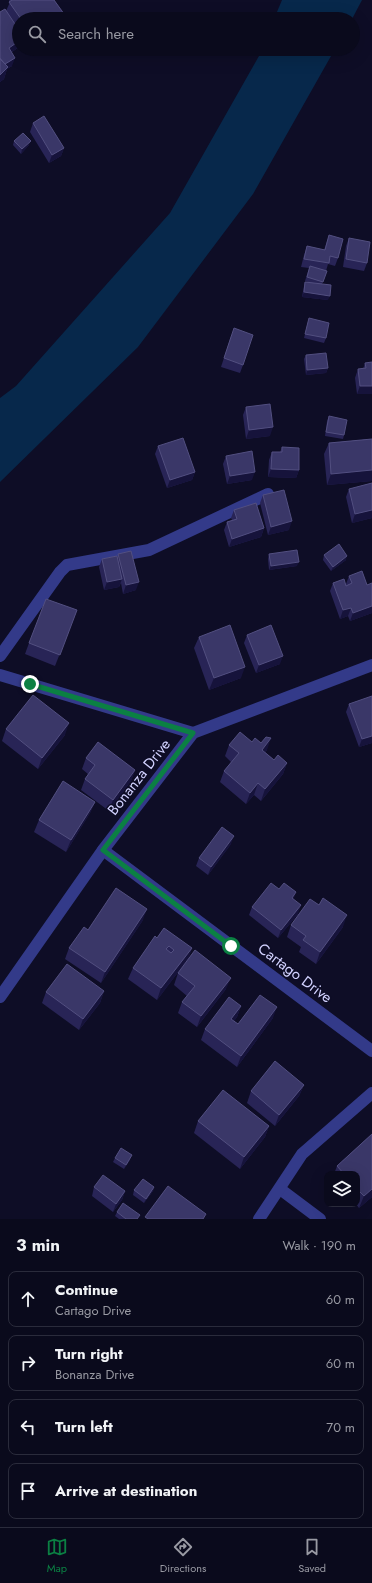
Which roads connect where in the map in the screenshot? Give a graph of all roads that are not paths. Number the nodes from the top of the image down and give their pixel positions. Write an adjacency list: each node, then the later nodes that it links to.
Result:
1 (268, 494): 2 (street)
2 (0, 656)
3 (372, 665): 5 (street)
4 (0, 675): 5 (street)
5 (193, 733): 6 (street, Bonanza Drive)
6 (103, 850): 7 (street, Bonanza Drive); 8 (street, Cartago Drive)
7 (0, 997)
8 (372, 1051)
9 (372, 1093): 10 (street)
10 (280, 1189): 11 (street); 12 (street)
11 (259, 1219)
12 (320, 1219)

